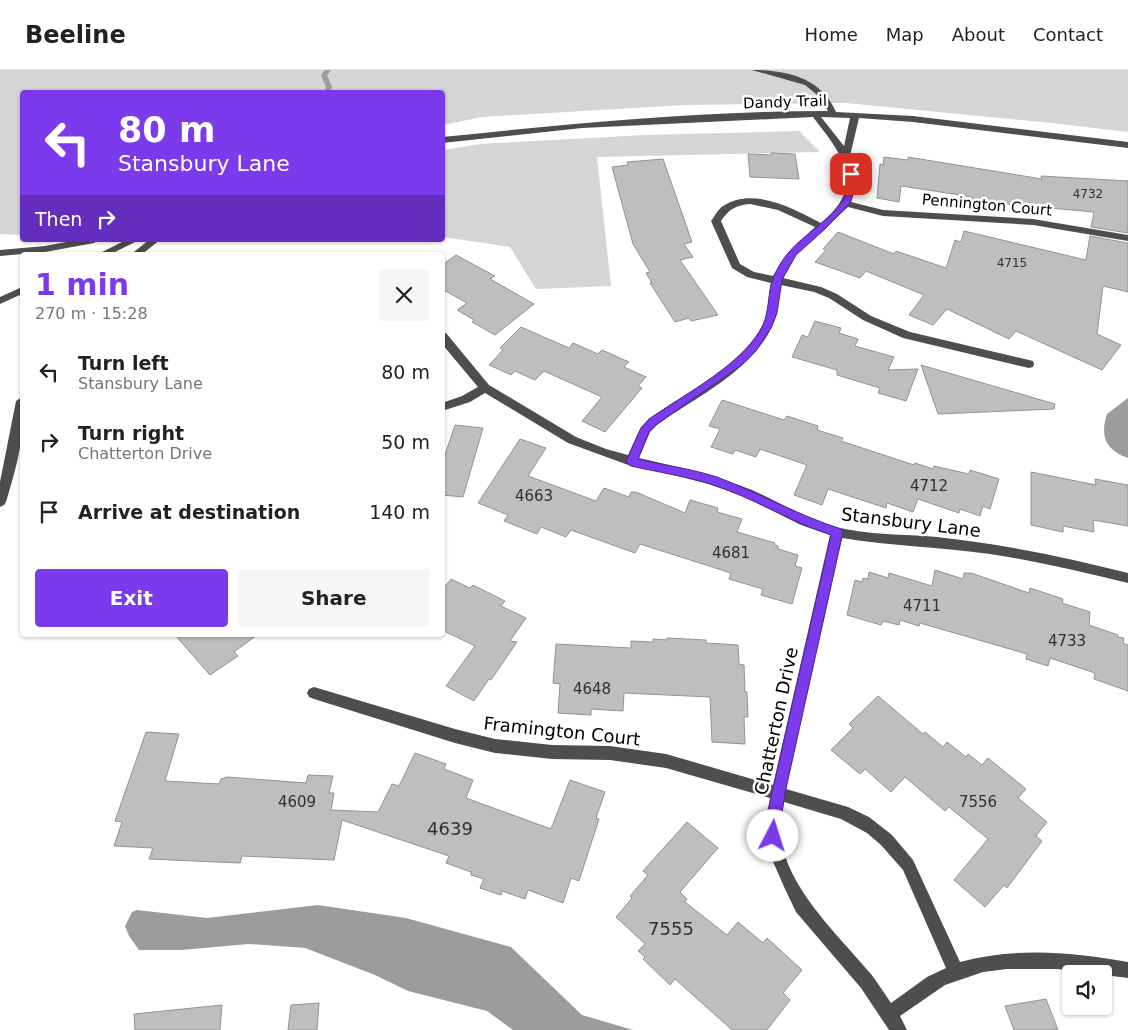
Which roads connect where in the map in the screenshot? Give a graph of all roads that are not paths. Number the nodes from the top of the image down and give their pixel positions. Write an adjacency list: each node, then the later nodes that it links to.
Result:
1 (756, 70): 3 (street)
2 (815, 114): 3 (street, Dandy Trail); 5 (street, Dandy Trail); 7 (street)
3 (833, 114): 4 (street, Dandy Trail)
4 (855, 115): 6 (street, Dandy Trail); 7 (street)
5 (445, 140)
6 (1128, 145)
7 (846, 156): 8 (street)
8 (844, 203): 9 (street); 10 (street, Pennington Court)
9 (822, 227): 17 (street); 17 (street)
10 (1128, 238)
11 (83, 242): 16 (street)
12 (130, 242): 14 (street)
13 (153, 242): 15 (street)
14 (108, 252)
15 (139, 252)
16 (0, 253)
17 (777, 280): 21 (street); 25 (street)
18 (20, 291): 19 (street)
19 (0, 301)
20 (445, 340): 22 (street, Stansbury Lane)
21 (1029, 364)
22 (485, 388): 23 (street); 25 (street, Stansbury Lane)
23 (445, 406)
24 (20, 410): 26 (street)
25 (631, 462): 27 (street, Stansbury Lane)
26 (0, 498)
27 (837, 532): 28 (street, Stansbury Lane); 30 (street, Chatterton Drive)
28 (1128, 578)
29 (314, 693): 30 (street, Framington Court)
30 (778, 793): 32 (street, Framington Court); 33 (street, Chatterton Drive)
31 (1128, 970): 32 (street)
32 (957, 972): 33 (street)
33 (889, 1014): 34 (street, Chatterton Drive)
34 (900, 1030)

